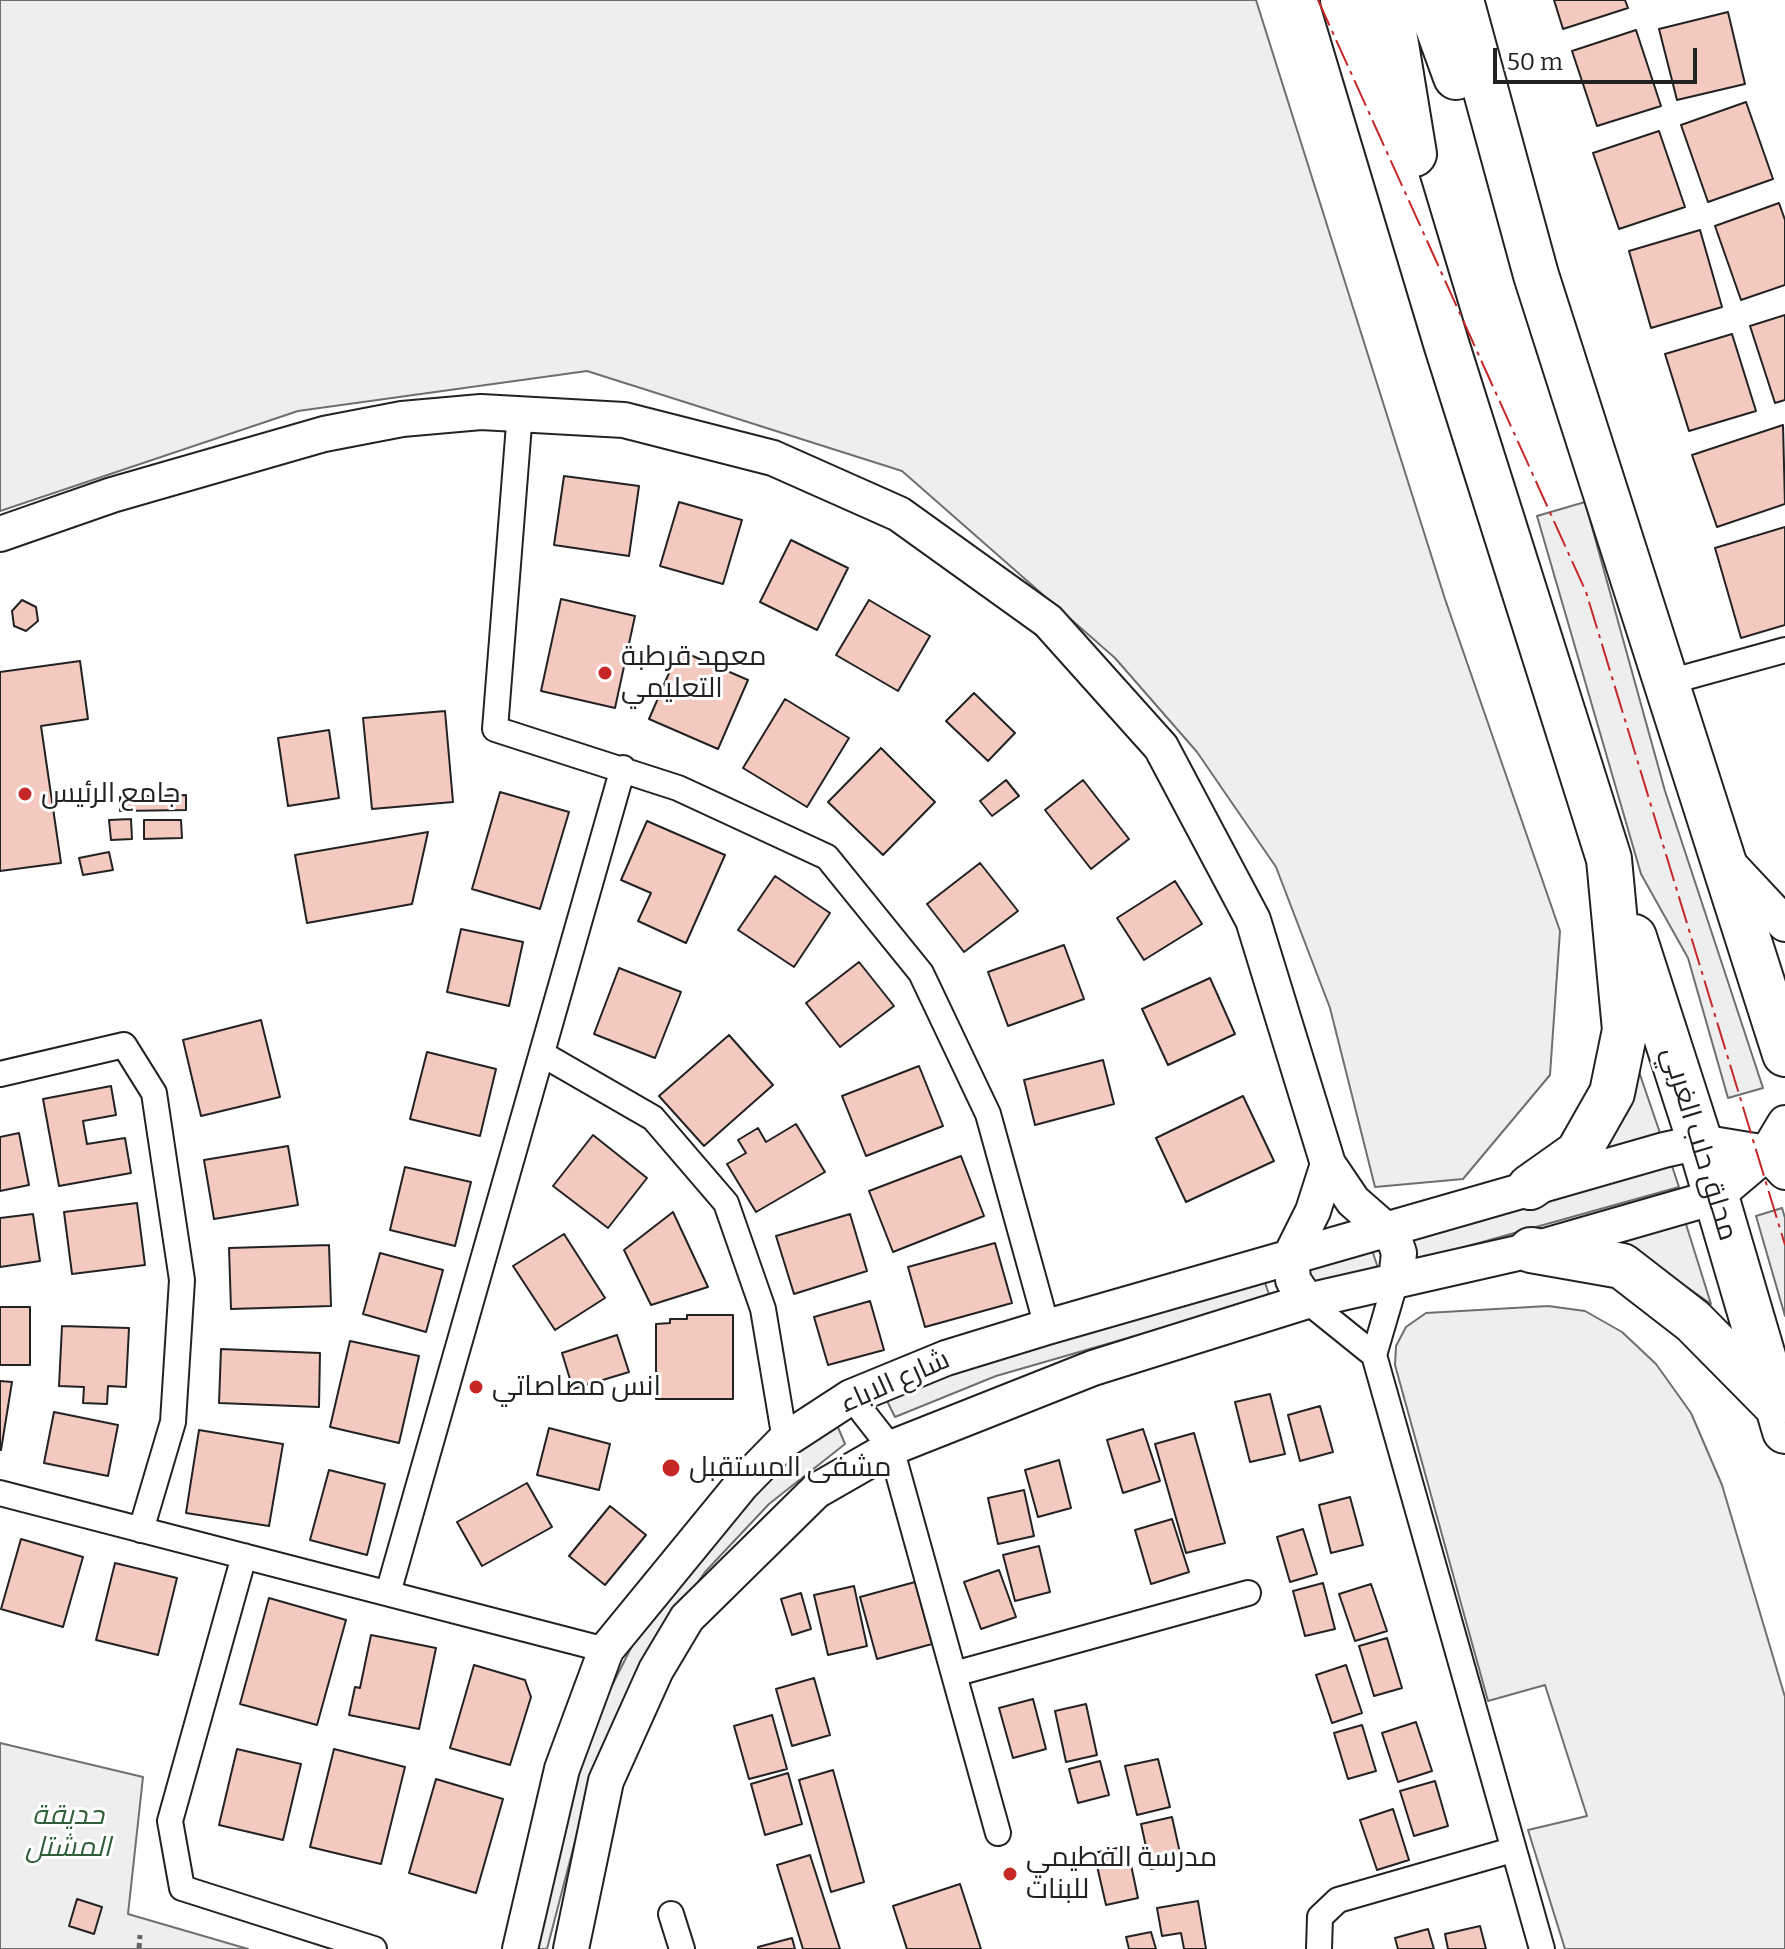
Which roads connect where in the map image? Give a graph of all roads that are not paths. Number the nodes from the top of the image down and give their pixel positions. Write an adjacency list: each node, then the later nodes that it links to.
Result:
1 (1343, 0): 6 (highway)
2 (1384, 0): 6 (highway)
3 (1428, 0): 5 (highway)
4 (1461, 0): 5 (highway)
5 (1536, 275): 10 (highway)
6 (1446, 343): 13 (highway)
7 (520, 412): 8 (main road); 11 (street); 21 (main road)
8 (0, 534)
9 (1785, 650): 10 (street)
10 (1665, 683): 12 (highway)
11 (623, 768): 15 (street); 29 (street)
12 (1721, 855): 14 (main road); 16 (highway)
13 (1609, 859): 19 (highway, محلق حلب الغربي); 22 (highway)
14 (1785, 924)
15 (542, 1054): 33 (street); 38 (street)
16 (1785, 1054)
17 (0, 1074): 36 (street)
18 (1785, 1123): 20 (main road)
19 (1700, 1142): 20 (main road); 22 (main road, شارع الاباء); 23 (highway, محلق حلب الغربي)
20 (1776, 1163): 23 (main road)
21 (1328, 1164): 24 (main road); 26 (main road)
22 (1530, 1187): 24 (main road, شارع الاباء)
23 (1715, 1197): 25 (main road, شارع الاباء); 32 (highway, محلق حلب الغربي)
24 (1387, 1229): 26 (main road, شارع الاباء); 27 (main road)
25 (1531, 1250): 27 (main road, شارع الاباء); 32 (highway)
26 (1291, 1255): 28 (main road); 29 (main road, شارع الاباء)
27 (1396, 1280): 28 (main road, شارع الاباء); 30 (street)
28 (1307, 1301): 30 (street); 34 (main road, شارع الاباء)
29 (1047, 1327): 31 (main road, شارع الاباء)
30 (1374, 1355): 43 (street)
31 (851, 1397): 33 (main road, شارع الاباء); 34 (street)
32 (1782, 1419)
33 (785, 1440): 40 (main road, شارع الاباء)
34 (891, 1448): 41 (street); 47 (main road, شارع الاباء)
35 (0, 1493): 36 (street)
36 (141, 1530): 37 (street)
37 (244, 1556): 38 (street); 45 (street)
38 (388, 1593): 40 (street)
39 (1248, 1593): 41 (street)
40 (606, 1650): 46 (main road, شارع الاباء)
41 (954, 1674): 42 (street)
42 (998, 1833)
43 (1512, 1850): 49 (street); 50 (street)
44 (671, 1914): 48 (street)
45 (374, 1949)
46 (520, 1949)
47 (571, 1949)
48 (682, 1949)
49 (1319, 1949)
50 (1542, 1949)

